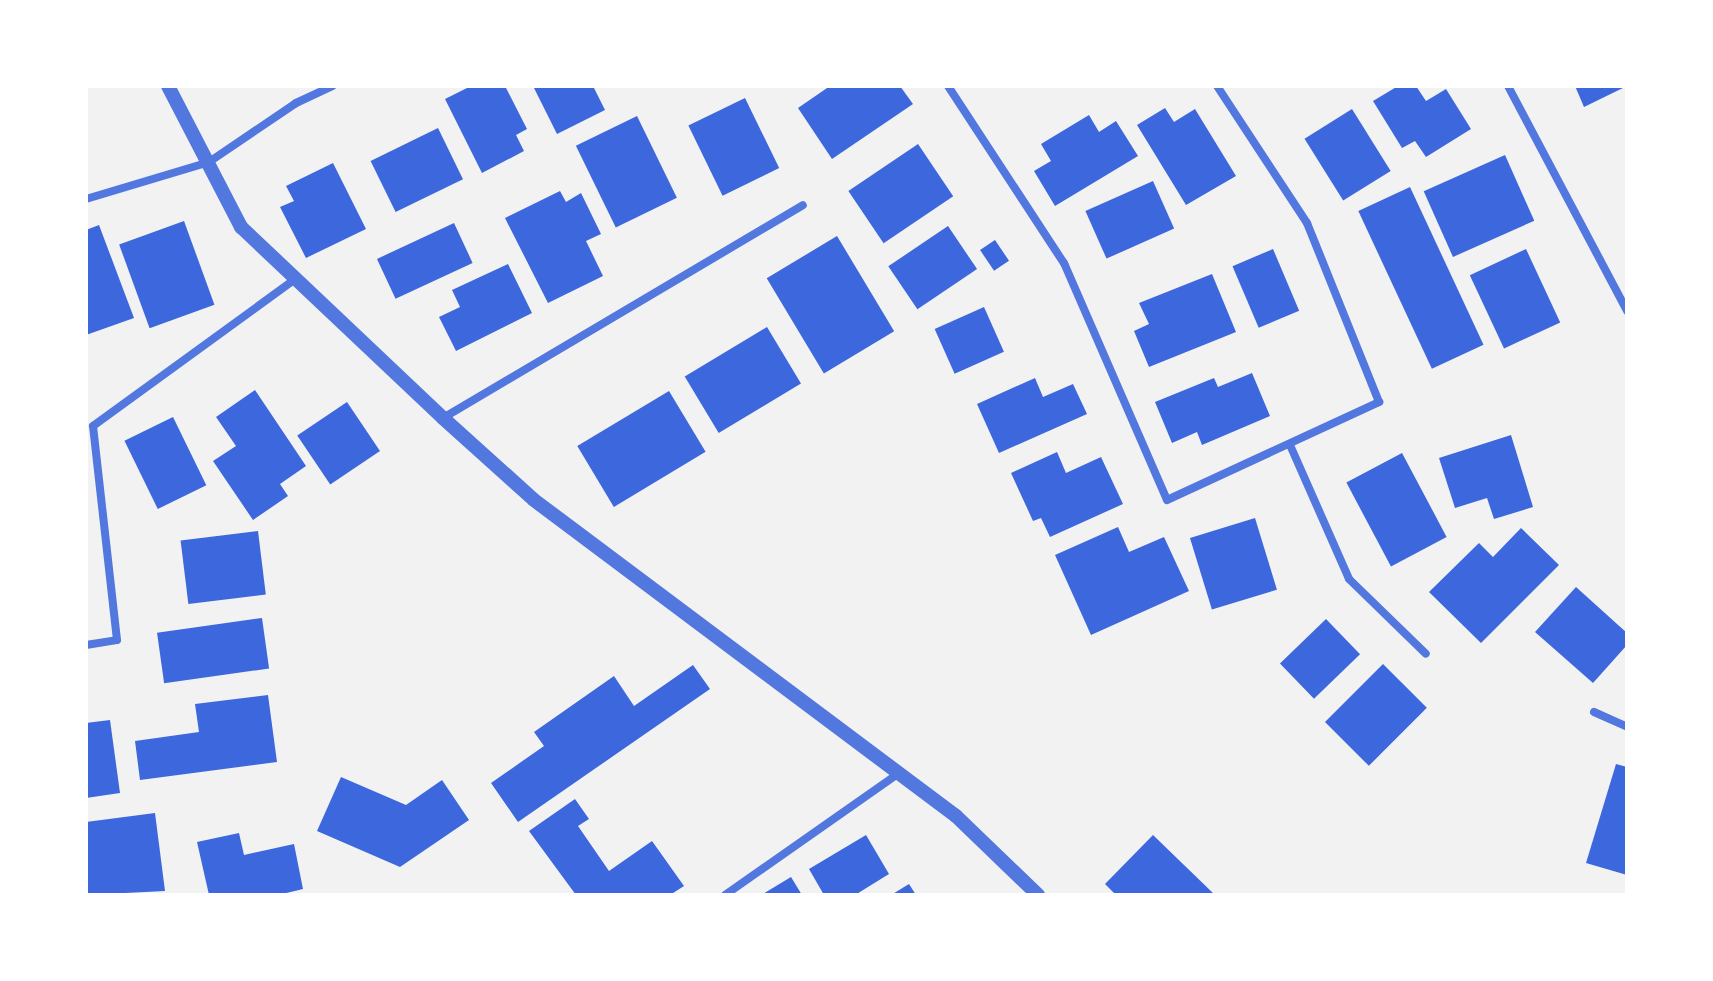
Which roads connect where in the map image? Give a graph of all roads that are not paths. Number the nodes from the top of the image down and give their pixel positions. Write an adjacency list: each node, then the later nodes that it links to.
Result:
1 (168, 86): 6 (street)
2 (332, 86): 6 (street)
3 (948, 86): 12 (street)
4 (1217, 86): 12 (street)
5 (1508, 86): 10 (street)
6 (209, 162): 7 (street); 9 (street)
7 (86, 199)
8 (803, 205): 11 (street)
9 (295, 279): 11 (street); 13 (street)
10 (1627, 311)
11 (443, 418): 17 (street)
12 (1290, 445): 14 (street)
13 (86, 645)
14 (1426, 654)
15 (1594, 712): 16 (street)
16 (1627, 727)
17 (899, 773): 18 (street); 19 (street)
18 (725, 895)
19 (1038, 895)

